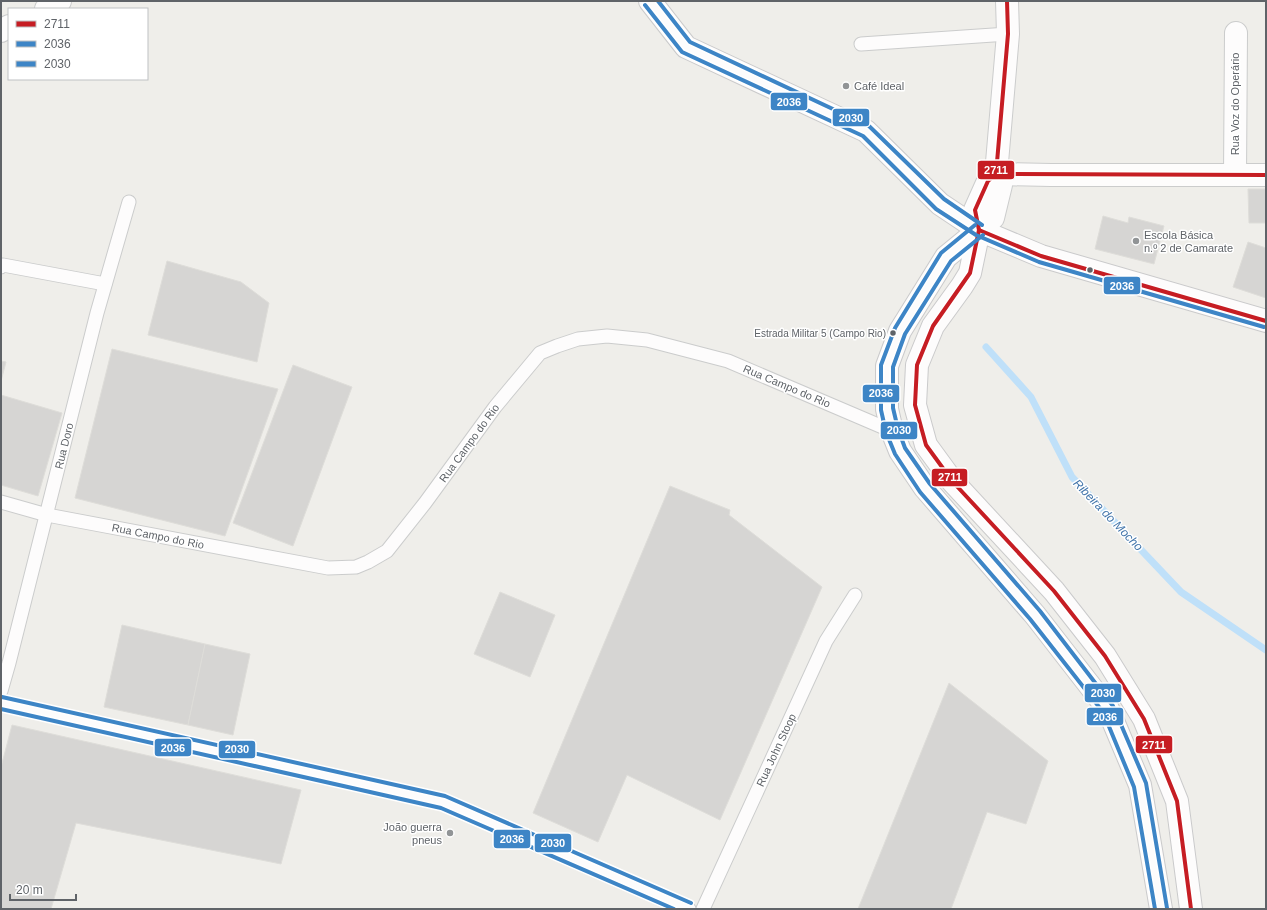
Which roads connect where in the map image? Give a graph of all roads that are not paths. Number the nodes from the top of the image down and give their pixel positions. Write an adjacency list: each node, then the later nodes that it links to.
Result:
1 (60, 1): 4 (street)
2 (650, 1): 12 (street)
3 (1007, 1): 5 (street)
4 (48, 8)
5 (1008, 34): 7 (lane); 8 (street)
6 (1236, 34): 9 (street, Rua Voz do Operário)
7 (861, 44)
8 (996, 174): 9 (street); 12 (street)
9 (1235, 175): 10 (street)
10 (1266, 175)
11 (129, 202): 14 (lane, Rua Doro)
12 (978, 230): 15 (street); 16 (street); 25 (street)
13 (1, 267): 14 (lane)
14 (105, 284): 18 (lane, Rua Doro)
15 (1266, 321)
16 (892, 431): 18 (lane, Rua Campo do Rio); 24 (street)
17 (1, 502): 18 (lane, Rua Campo do Rio)
18 (46, 515): 20 (lane, Rua Doro)
19 (855, 595): 23 (lane, Rua John Stoop)
20 (1, 691)
21 (1, 703): 22 (lane)
22 (689, 909)
23 (703, 909)
24 (1160, 909)
25 (1191, 909)

